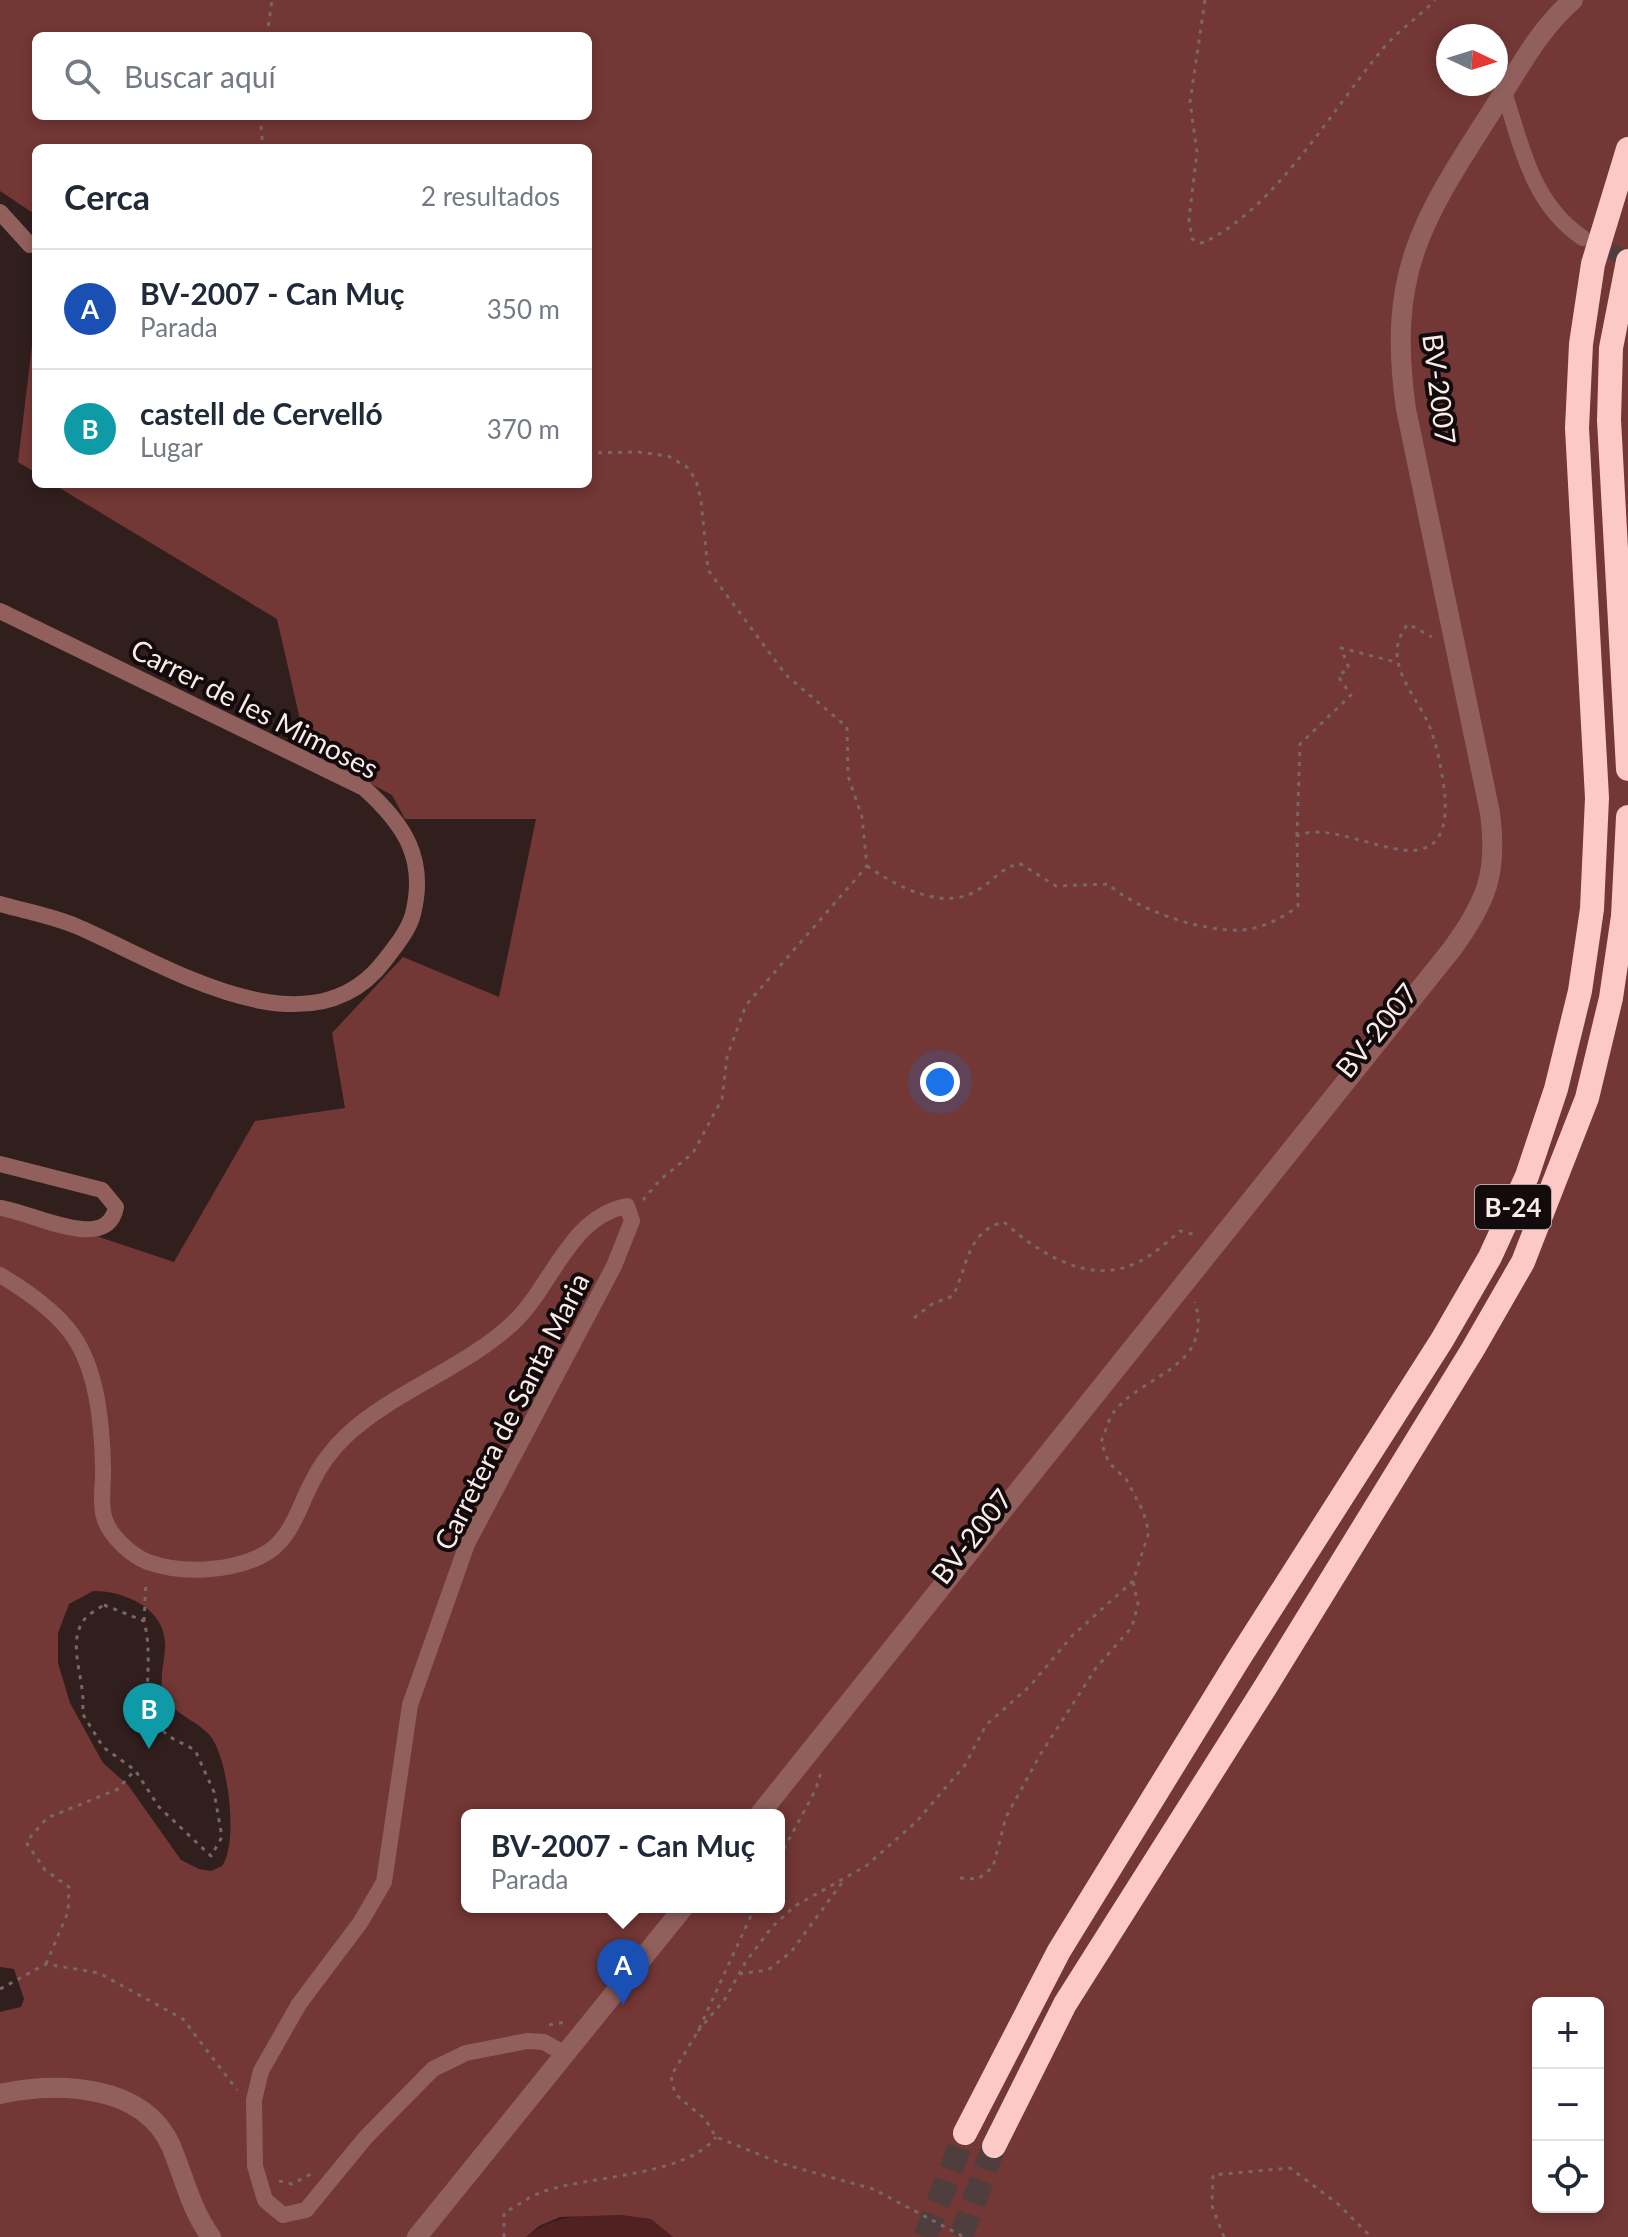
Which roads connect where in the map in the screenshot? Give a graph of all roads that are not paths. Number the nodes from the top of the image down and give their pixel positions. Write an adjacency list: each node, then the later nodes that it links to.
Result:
1 (1573, 0): 2 (street, BV-2007)
2 (1508, 86)
3 (1501, 96): 17 (street, BV-2007)
4 (1505, 96): 7 (street)
5 (1628, 149): 21 (highway, B-24)
6 (0, 212): 8 (street)
7 (1583, 238)
8 (30, 245)
9 (1628, 261): 11 (highway)
10 (0, 611): 13 (street, Carrer de les Mimoses)
11 (1628, 769)
12 (1628, 817): 22 (highway, B-24)
13 (0, 904)
14 (0, 1164): 15 (street)
15 (0, 1208)
16 (0, 1275): 19 (street, Carretera de Santa Maria)
17 (764, 1809)
18 (679, 1913): 19 (street)
19 (565, 2054): 24 (street)
20 (0, 2094): 23 (street)
21 (965, 2133)
22 (994, 2146)
23 (211, 2237)
24 (417, 2237)

